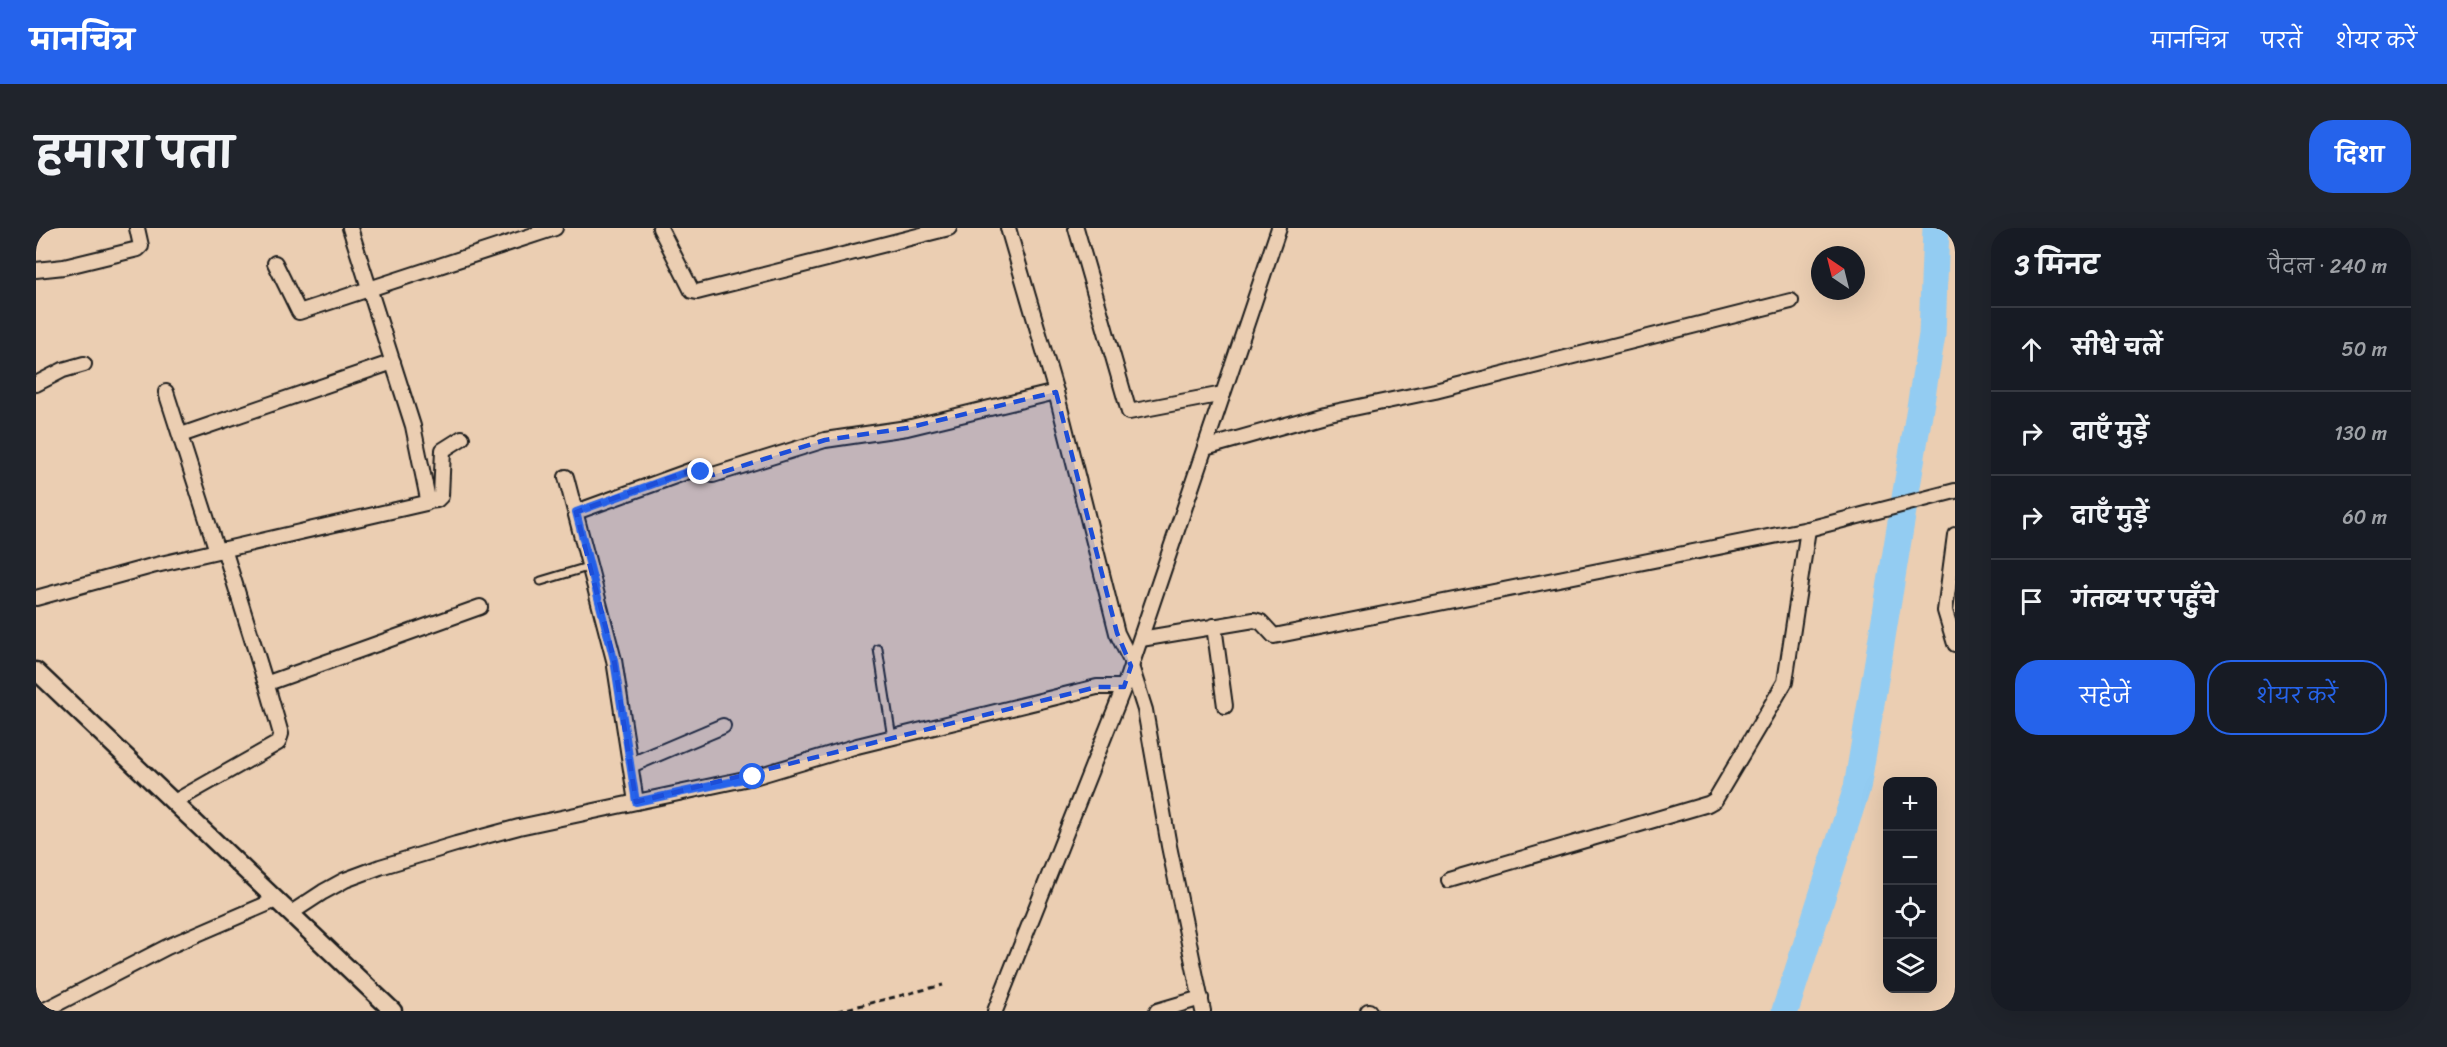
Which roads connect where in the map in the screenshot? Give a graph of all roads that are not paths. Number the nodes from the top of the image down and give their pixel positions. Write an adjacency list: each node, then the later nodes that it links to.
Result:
1 (137, 228): 10 (street)
2 (350, 228): 11 (street)
3 (555, 228): 11 (street)
4 (660, 228): 5 (street)
5 (949, 228)
6 (1008, 228): 17 (street)
7 (1076, 228): 18 (street)
8 (1279, 228): 18 (street)
9 (275, 262): 11 (street)
10 (36, 270)
11 (370, 290): 13 (street)
12 (1791, 301): 21 (street)
13 (393, 362): 19 (street); 24 (street)
14 (84, 364): 15 (street)
15 (36, 384)
16 (166, 392): 19 (street)
17 (1056, 392): 25 (street); 37 (street)
18 (1223, 394): 21 (street)
19 (181, 435): 28 (street)
20 (462, 438): 24 (street)
21 (1204, 448): 34 (street)
22 (566, 477): 25 (street)
23 (1952, 491): 26 (street)
24 (428, 501): 28 (street)
25 (576, 512): 29 (street)
26 (1808, 529): 33 (street); 47 (street)
27 (1955, 535): 35 (street)
28 (220, 550): 31 (street); 39 (street)
29 (591, 566): 30 (lane); 44 (street)
30 (541, 581)
31 (36, 598)
32 (480, 607): 39 (street)
33 (1214, 626): 34 (street); 41 (street)
34 (1141, 639): 37 (street)
35 (1955, 644)
36 (878, 649): 43 (lane)
37 (1132, 665): 40 (street); 50 (street)
38 (36, 671): 45 (street)
39 (266, 682): 45 (street)
40 (1124, 687): 43 (street); 53 (street)
41 (1226, 706)
42 (723, 726): 44 (street)
43 (892, 738): 46 (street)
44 (630, 765): 46 (street)
45 (174, 802): 48 (street)
46 (636, 802): 49 (street)
47 (1449, 880)
48 (276, 900): 49 (street); 51 (street)
49 (291, 913): 52 (street)
50 (1202, 1005): 54 (street)
51 (43, 1011)
52 (393, 1011)
53 (995, 1011)
54 (1157, 1011)

